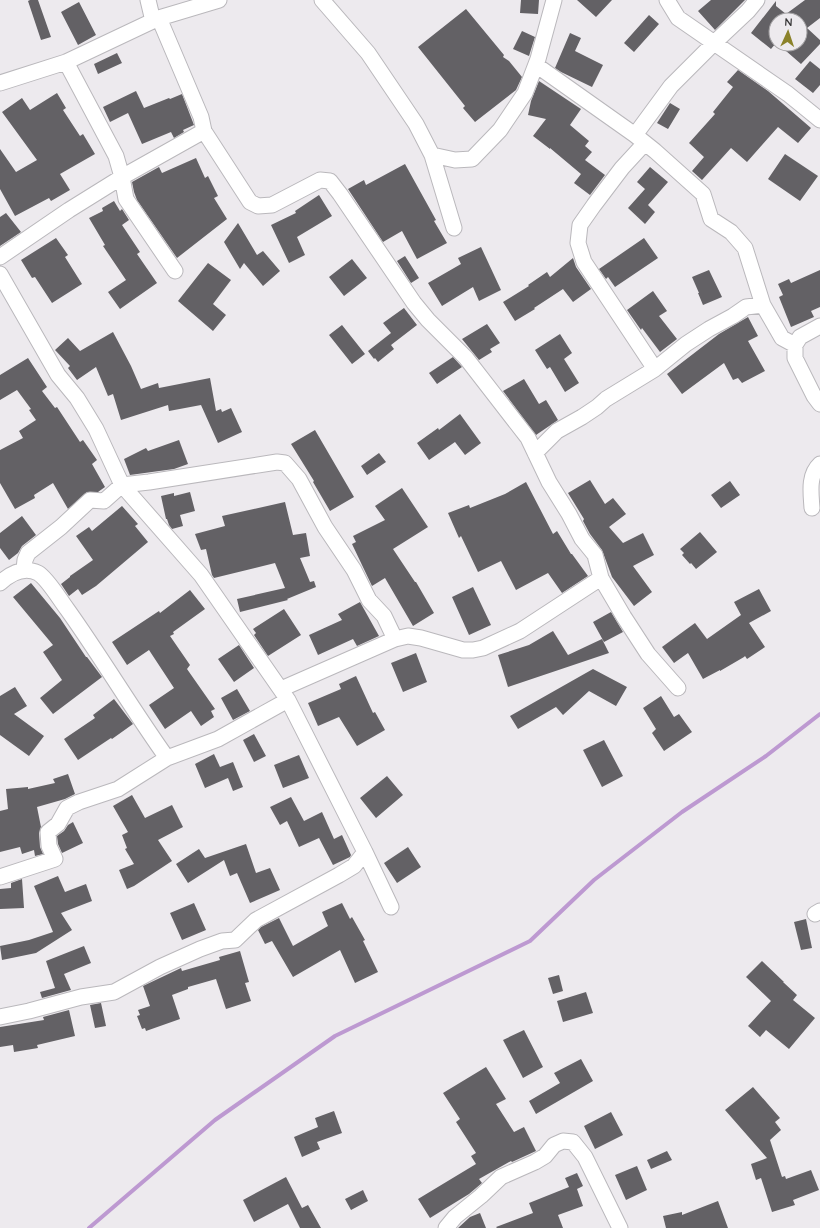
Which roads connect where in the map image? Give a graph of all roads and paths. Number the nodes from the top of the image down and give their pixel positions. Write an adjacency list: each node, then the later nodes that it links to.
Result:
1 (148, 0): 7 (street)
2 (219, 0): 7 (street)
3 (322, 0): 15 (street)
4 (554, 0): 10 (street)
5 (667, 0): 8 (street)
6 (757, 0): 8 (street)
7 (156, 20): 9 (street); 13 (street)
8 (714, 43): 12 (street); 14 (street)
9 (66, 62): 11 (street); 16 (street)
10 (536, 65): 14 (street); 15 (street)
11 (0, 83)
12 (820, 120)
13 (204, 132): 16 (street); 26 (street)
14 (640, 139): 21 (street); 24 (street)
15 (432, 155): 17 (street)
16 (122, 177): 18 (street); 19 (street)
17 (454, 228)
18 (0, 257)
19 (175, 271)
20 (0, 274): 28 (street)
21 (763, 305): 23 (street); 24 (street)
22 (820, 326): 23 (street)
23 (795, 345): 25 (street)
24 (655, 369): 26 (street)
25 (820, 404)
26 (535, 453): 31 (street)
27 (820, 464): 29 (street)
28 (122, 485): 30 (street); 33 (street); 35 (street)
29 (812, 508)
30 (24, 570): 32 (street); 36 (street)
31 (601, 578): 33 (street); 34 (street)
32 (1, 581)
33 (395, 639): 35 (street)
34 (678, 688)
35 (284, 694): 36 (street); 37 (street)
36 (167, 758): 38 (street)
37 (365, 852): 39 (street); 40 (street)
38 (0, 877)
39 (391, 907)
40 (0, 1017)
41 (446, 1228): 42 (street)
42 (620, 1228)

